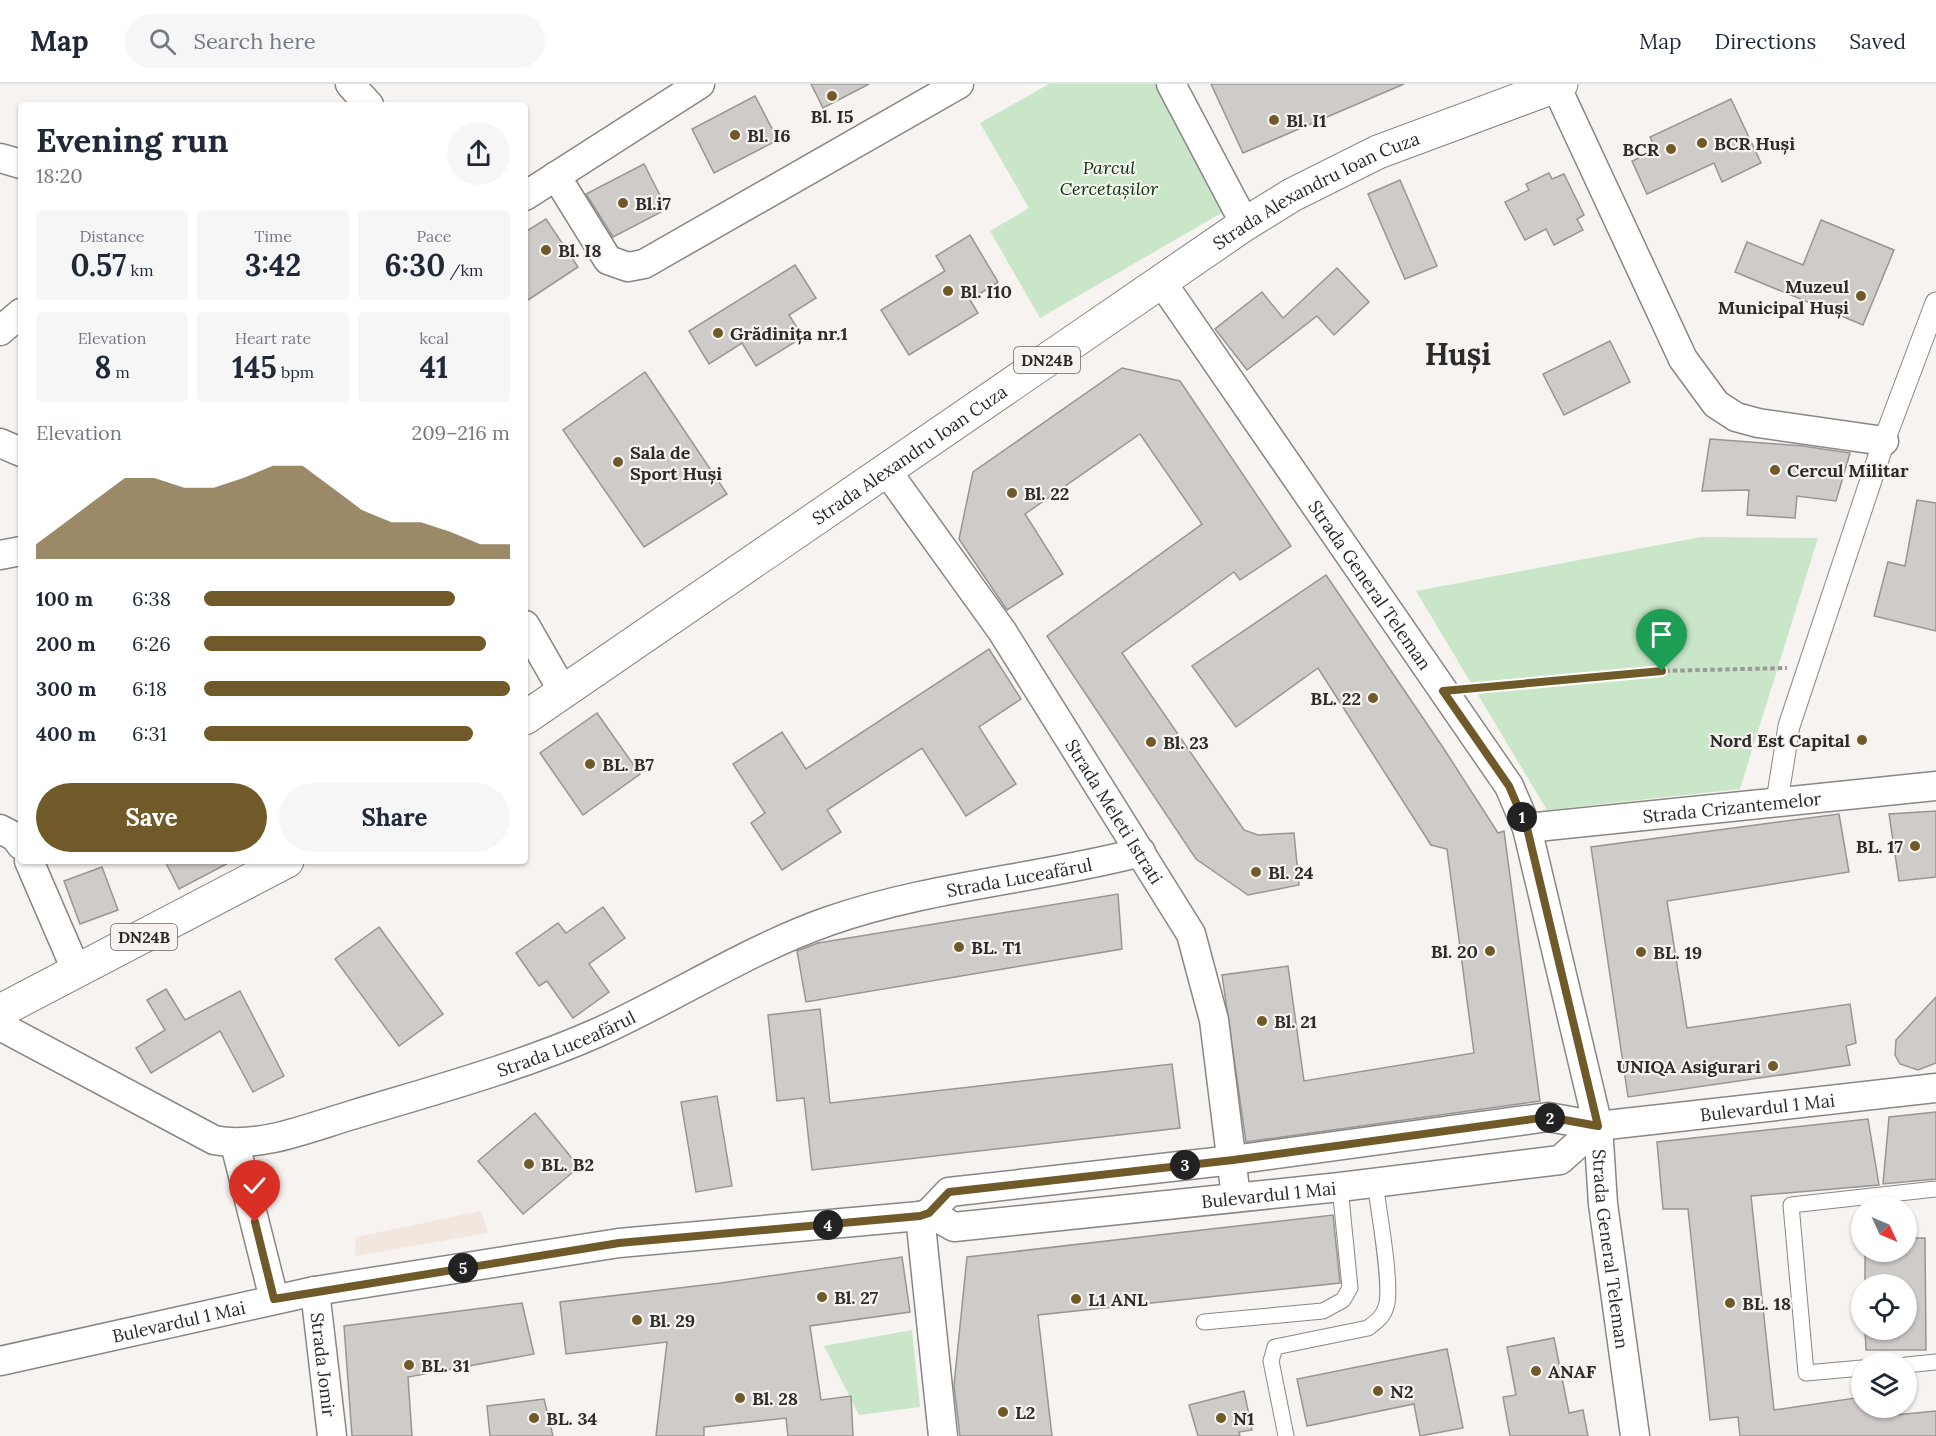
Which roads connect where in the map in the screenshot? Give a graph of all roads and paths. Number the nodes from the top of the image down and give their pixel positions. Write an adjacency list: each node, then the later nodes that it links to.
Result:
1 (350, 84): 6 (street)
2 (700, 84): 9 (street)
3 (959, 84): 9 (street)
4 (1171, 84): 11 (street)
5 (1559, 85): 11 (highway, Strada Alexandru Ioan Cuza / DN24B); 16 (street)
6 (366, 102)
7 (0, 158): 8 (street)
8 (18, 163)
9 (556, 176): 10 (street)
10 (528, 194)
11 (1245, 224): 12 (highway, Strada Alexandru Ioan Cuza / DN24B)
12 (1161, 282): 19 (highway, Strada Alexandru Ioan Cuza / DN24B); 24 (street, Strada General Teleman)
13 (1936, 303): 16 (street)
14 (18, 316): 15 (street)
15 (0, 331)
16 (1884, 441): 23 (street)
17 (0, 443): 18 (street)
18 (18, 451)
19 (886, 470): 25 (highway, Strada Alexandru Ioan Cuza / DN24B); 32 (street, Strada Meleti Istrati)
20 (18, 552): 21 (street)
21 (0, 555)
22 (528, 630): 25 (street)
23 (1809, 667): 24 (path); 28 (street)
24 (1443, 691): 29 (street, Strada General Teleman)
25 (564, 693): 26 (highway, Strada Alexandru Ioan Cuza / DN24B)
26 (528, 716)
27 (1936, 786): 28 (street, Strada Crizantemelor)
28 (1777, 801): 29 (street, Strada Crizantemelor)
29 (1527, 828): 39 (street, Strada General Teleman)
30 (0, 829): 31 (street)
31 (18, 841)
32 (1141, 852): 40 (street, Strada Luceafărul); 41 (street, Strada Meleti Istrati)
33 (30, 864): 35 (street)
34 (281, 864): 35 (highway, DN24B)
35 (77, 972): 36 (highway, DN24B)
36 (0, 1011)
37 (0, 1026): 40 (street, Strada Luceafărul)
38 (1936, 1088): 39 (street, Bulevardul 1 Mai)
39 (1598, 1126): 41 (street, Bulevardul 1 Mai); 42 (street, Bulevardul 1 Mai); 57 (street, Strada General Teleman)
40 (235, 1144): 48 (street)
41 (1233, 1160): 45 (street, Strada Meleti Istrati); 46 (street, Bulevardul 1 Mai)
42 (1375, 1182): 43 (street, Bulevardul 1 Mai); 56 (lane)
43 (1340, 1187): 45 (street, Bulevardul 1 Mai); 49 (lane)
44 (1936, 1188): 53 (lane)
45 (1236, 1197): 46 (street, Bulevardul 1 Mai)
46 (924, 1214): 47 (street, Bulevardul 1 Mai); 55 (street)
47 (315, 1291): 48 (street, Bulevardul 1 Mai); 54 (street, Strada Jomir)
48 (274, 1299): 50 (street, Bulevardul 1 Mai)
49 (1204, 1322)
50 (0, 1361)
51 (1936, 1362): 52 (lane)
52 (1917, 1364)
53 (1851, 1369)
54 (332, 1436)
55 (943, 1436)
56 (1286, 1436)
57 (1635, 1436)

